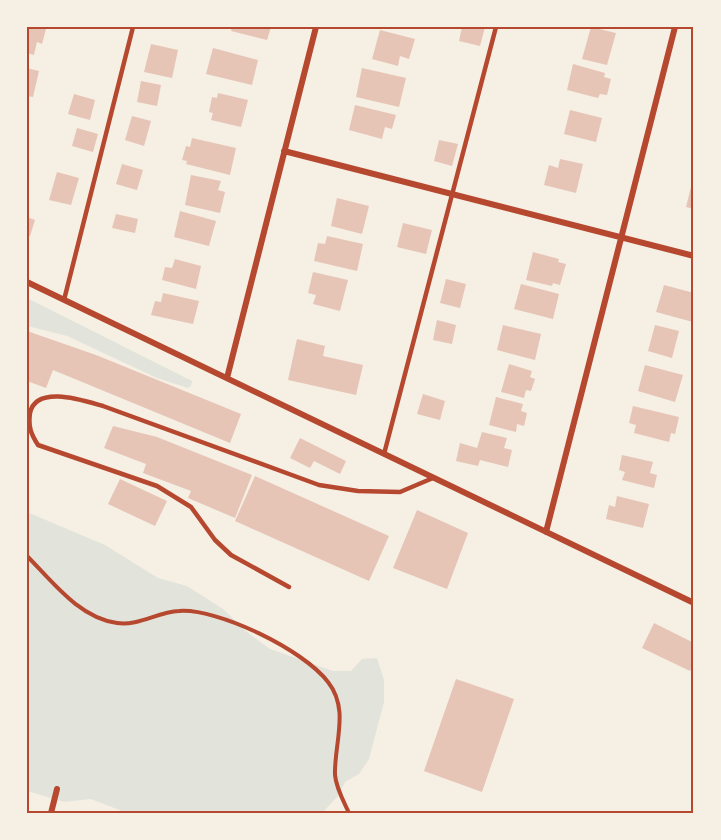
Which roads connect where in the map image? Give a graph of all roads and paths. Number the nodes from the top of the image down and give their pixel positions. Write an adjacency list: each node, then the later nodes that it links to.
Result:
1 (133, 27): 10 (lane)
2 (316, 27): 5 (street)
3 (496, 27): 6 (lane)
4 (675, 27): 7 (street)
5 (284, 151): 6 (street); 11 (street)
6 (452, 196): 7 (street); 12 (lane)
7 (621, 238): 8 (street); 14 (street)
8 (694, 256)
9 (27, 282): 10 (street)
10 (64, 300): 11 (street)
11 (227, 378): 12 (street)
12 (384, 454): 13 (street)
13 (433, 478): 14 (street); 16 (lane)
14 (546, 532): 17 (street)
15 (27, 556): 20 (path)
16 (289, 587)
17 (694, 603)
18 (57, 789): 19 (street)
19 (51, 813)
20 (349, 813)

